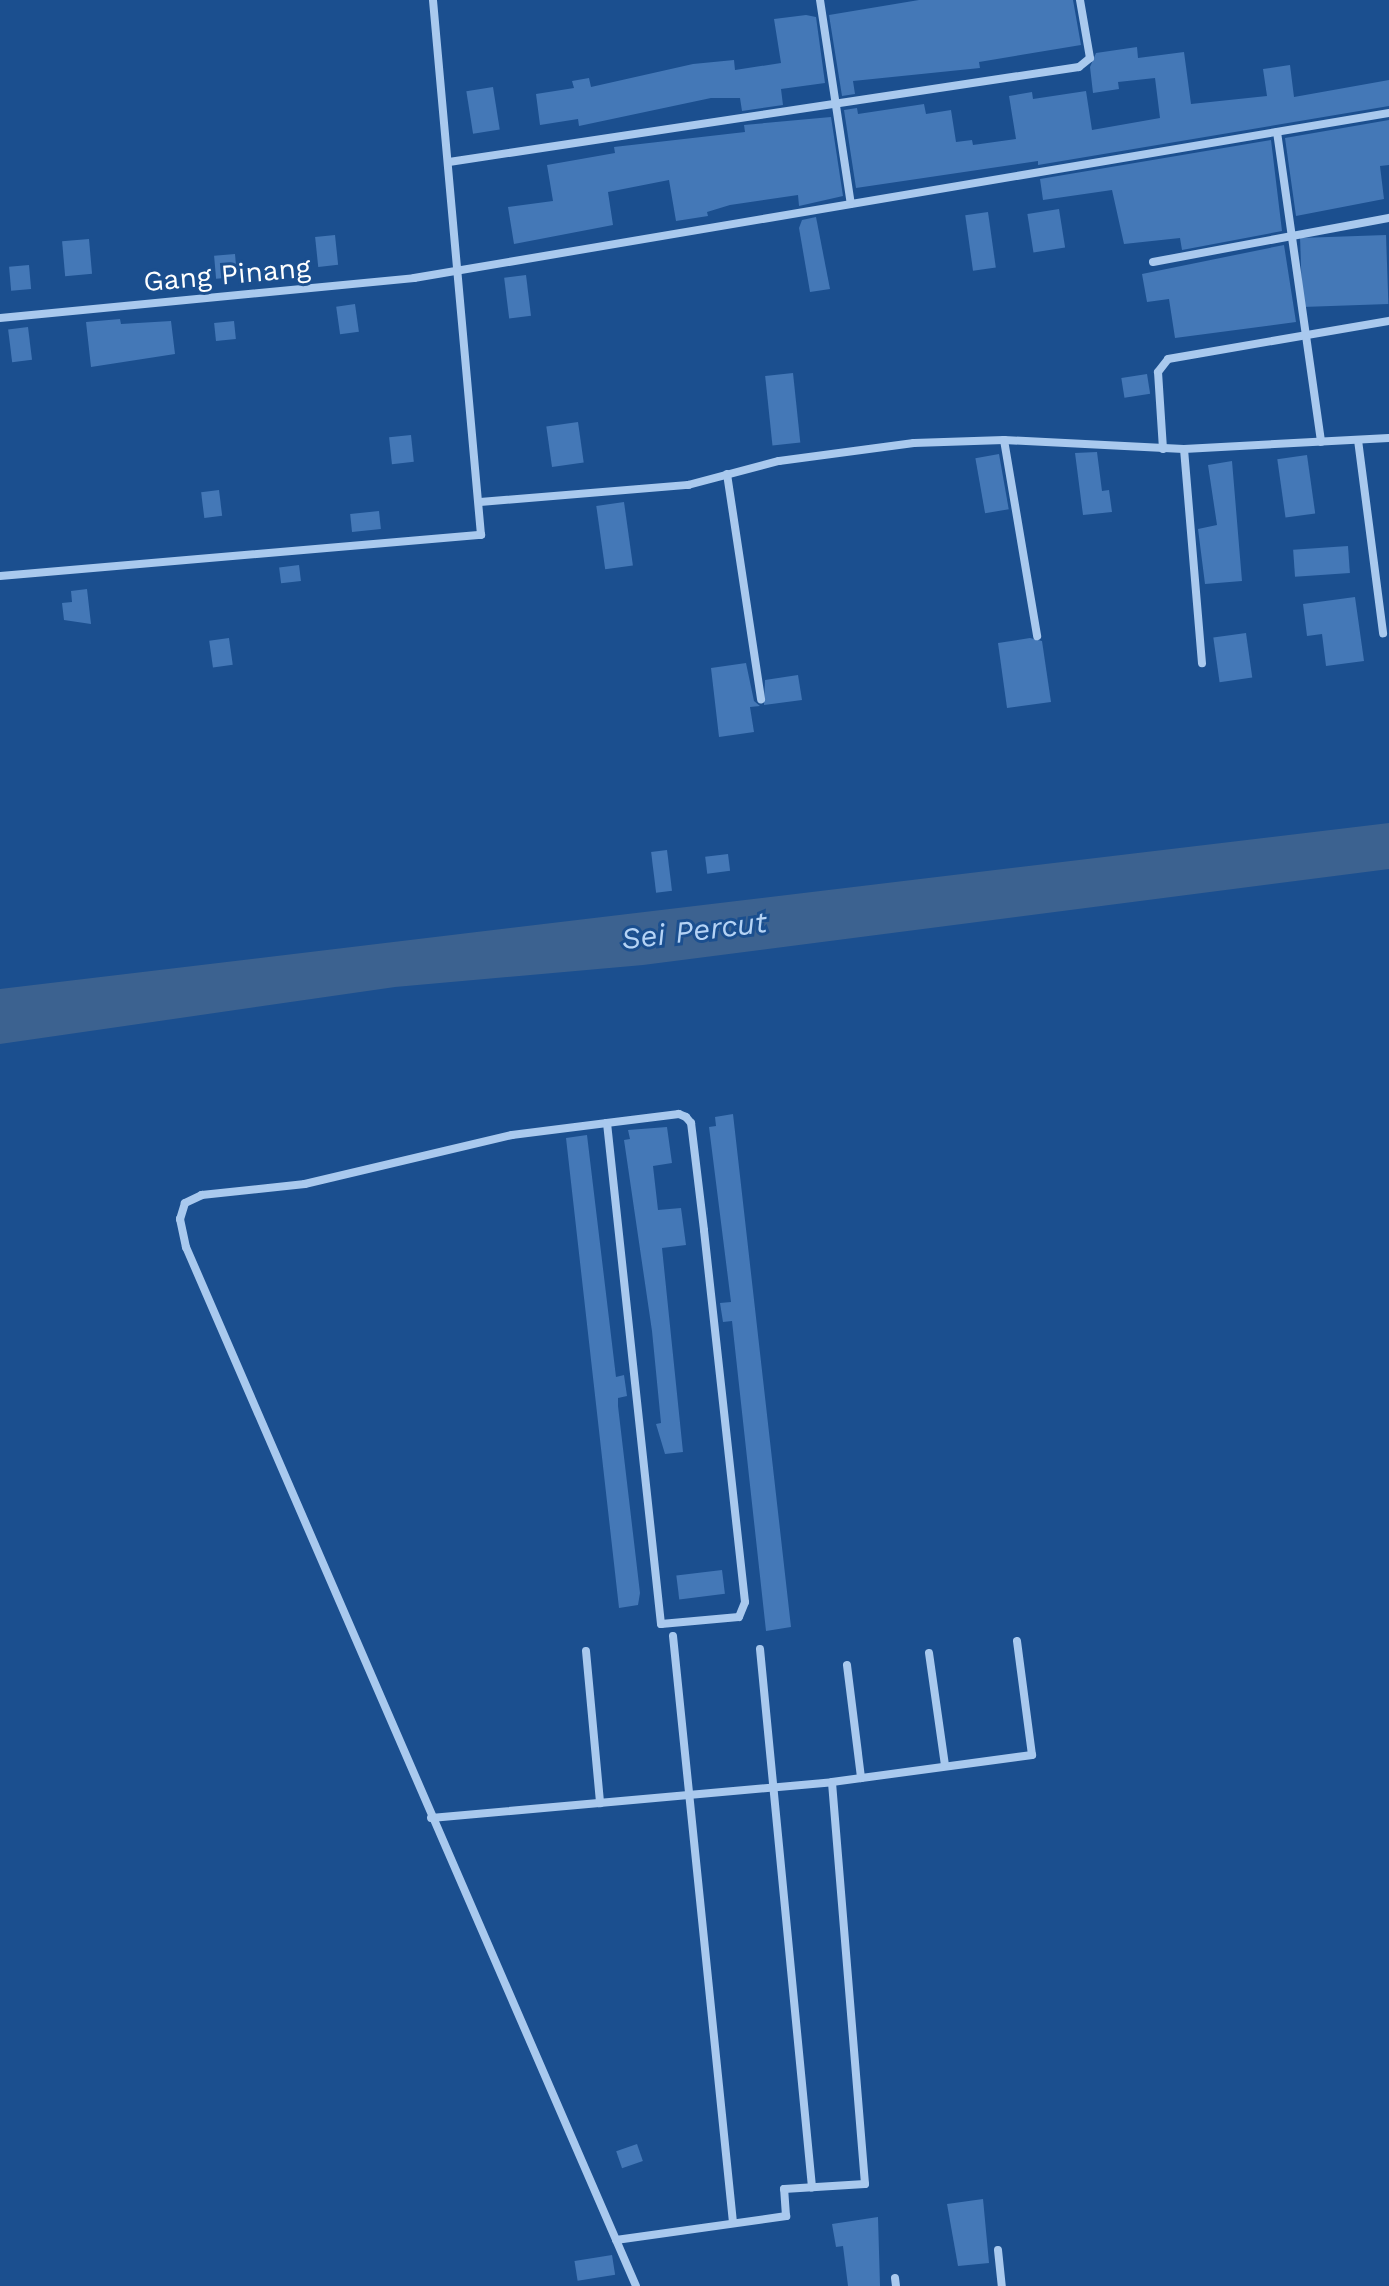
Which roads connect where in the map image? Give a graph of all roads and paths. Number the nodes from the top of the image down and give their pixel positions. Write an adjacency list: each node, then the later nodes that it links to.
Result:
1 (433, 0): 7 (street)
2 (820, 0): 4 (street)
3 (1080, 0): 4 (street)
4 (835, 104): 7 (street); 8 (street)
5 (1389, 113): 6 (street, Gang Pinang)
6 (1277, 132): 8 (street, Gang Pinang); 10 (street)
7 (449, 162): 12 (street)
8 (851, 204): 12 (street, Gang Pinang)
9 (1389, 218): 10 (street)
10 (1293, 233): 11 (street); 15 (street)
11 (1153, 262)
12 (456, 270): 13 (street, Gang Pinang); 23 (street)
13 (0, 318)
14 (1389, 321): 15 (street)
15 (1309, 334): 19 (street); 20 (street)
16 (1389, 438): 18 (street)
17 (1004, 440): 20 (street); 22 (street); 26 (street)
18 (1358, 440): 19 (street); 25 (street)
19 (1321, 442): 21 (street)
20 (1163, 449): 21 (street)
21 (1184, 449): 27 (street)
22 (727, 474): 23 (street); 28 (street)
23 (480, 502): 24 (street)
24 (0, 576)
25 (1383, 633)
26 (1037, 636)
27 (1202, 663)
28 (761, 699)
29 (607, 1123): 29 (street); 42 (street)
30 (673, 1636): 40 (street)
31 (1017, 1641): 36 (street)
32 (760, 1649): 39 (street)
33 (586, 1651): 41 (street)
34 (929, 1653): 36 (street)
35 (847, 1665): 37 (street)
36 (945, 1766): 37 (street)
37 (861, 1778): 38 (street)
38 (832, 1782): 39 (street); 43 (street)
39 (773, 1786): 40 (street); 43 (street)
40 (689, 1794): 41 (street); 44 (street)
41 (600, 1803): 42 (street)
42 (431, 1818): 45 (street)
43 (812, 2187): 44 (street)
44 (733, 2223): 45 (street)
45 (616, 2240): 47 (street)
46 (998, 2250): 48 (street)
47 (636, 2286)
48 (1002, 2286)

